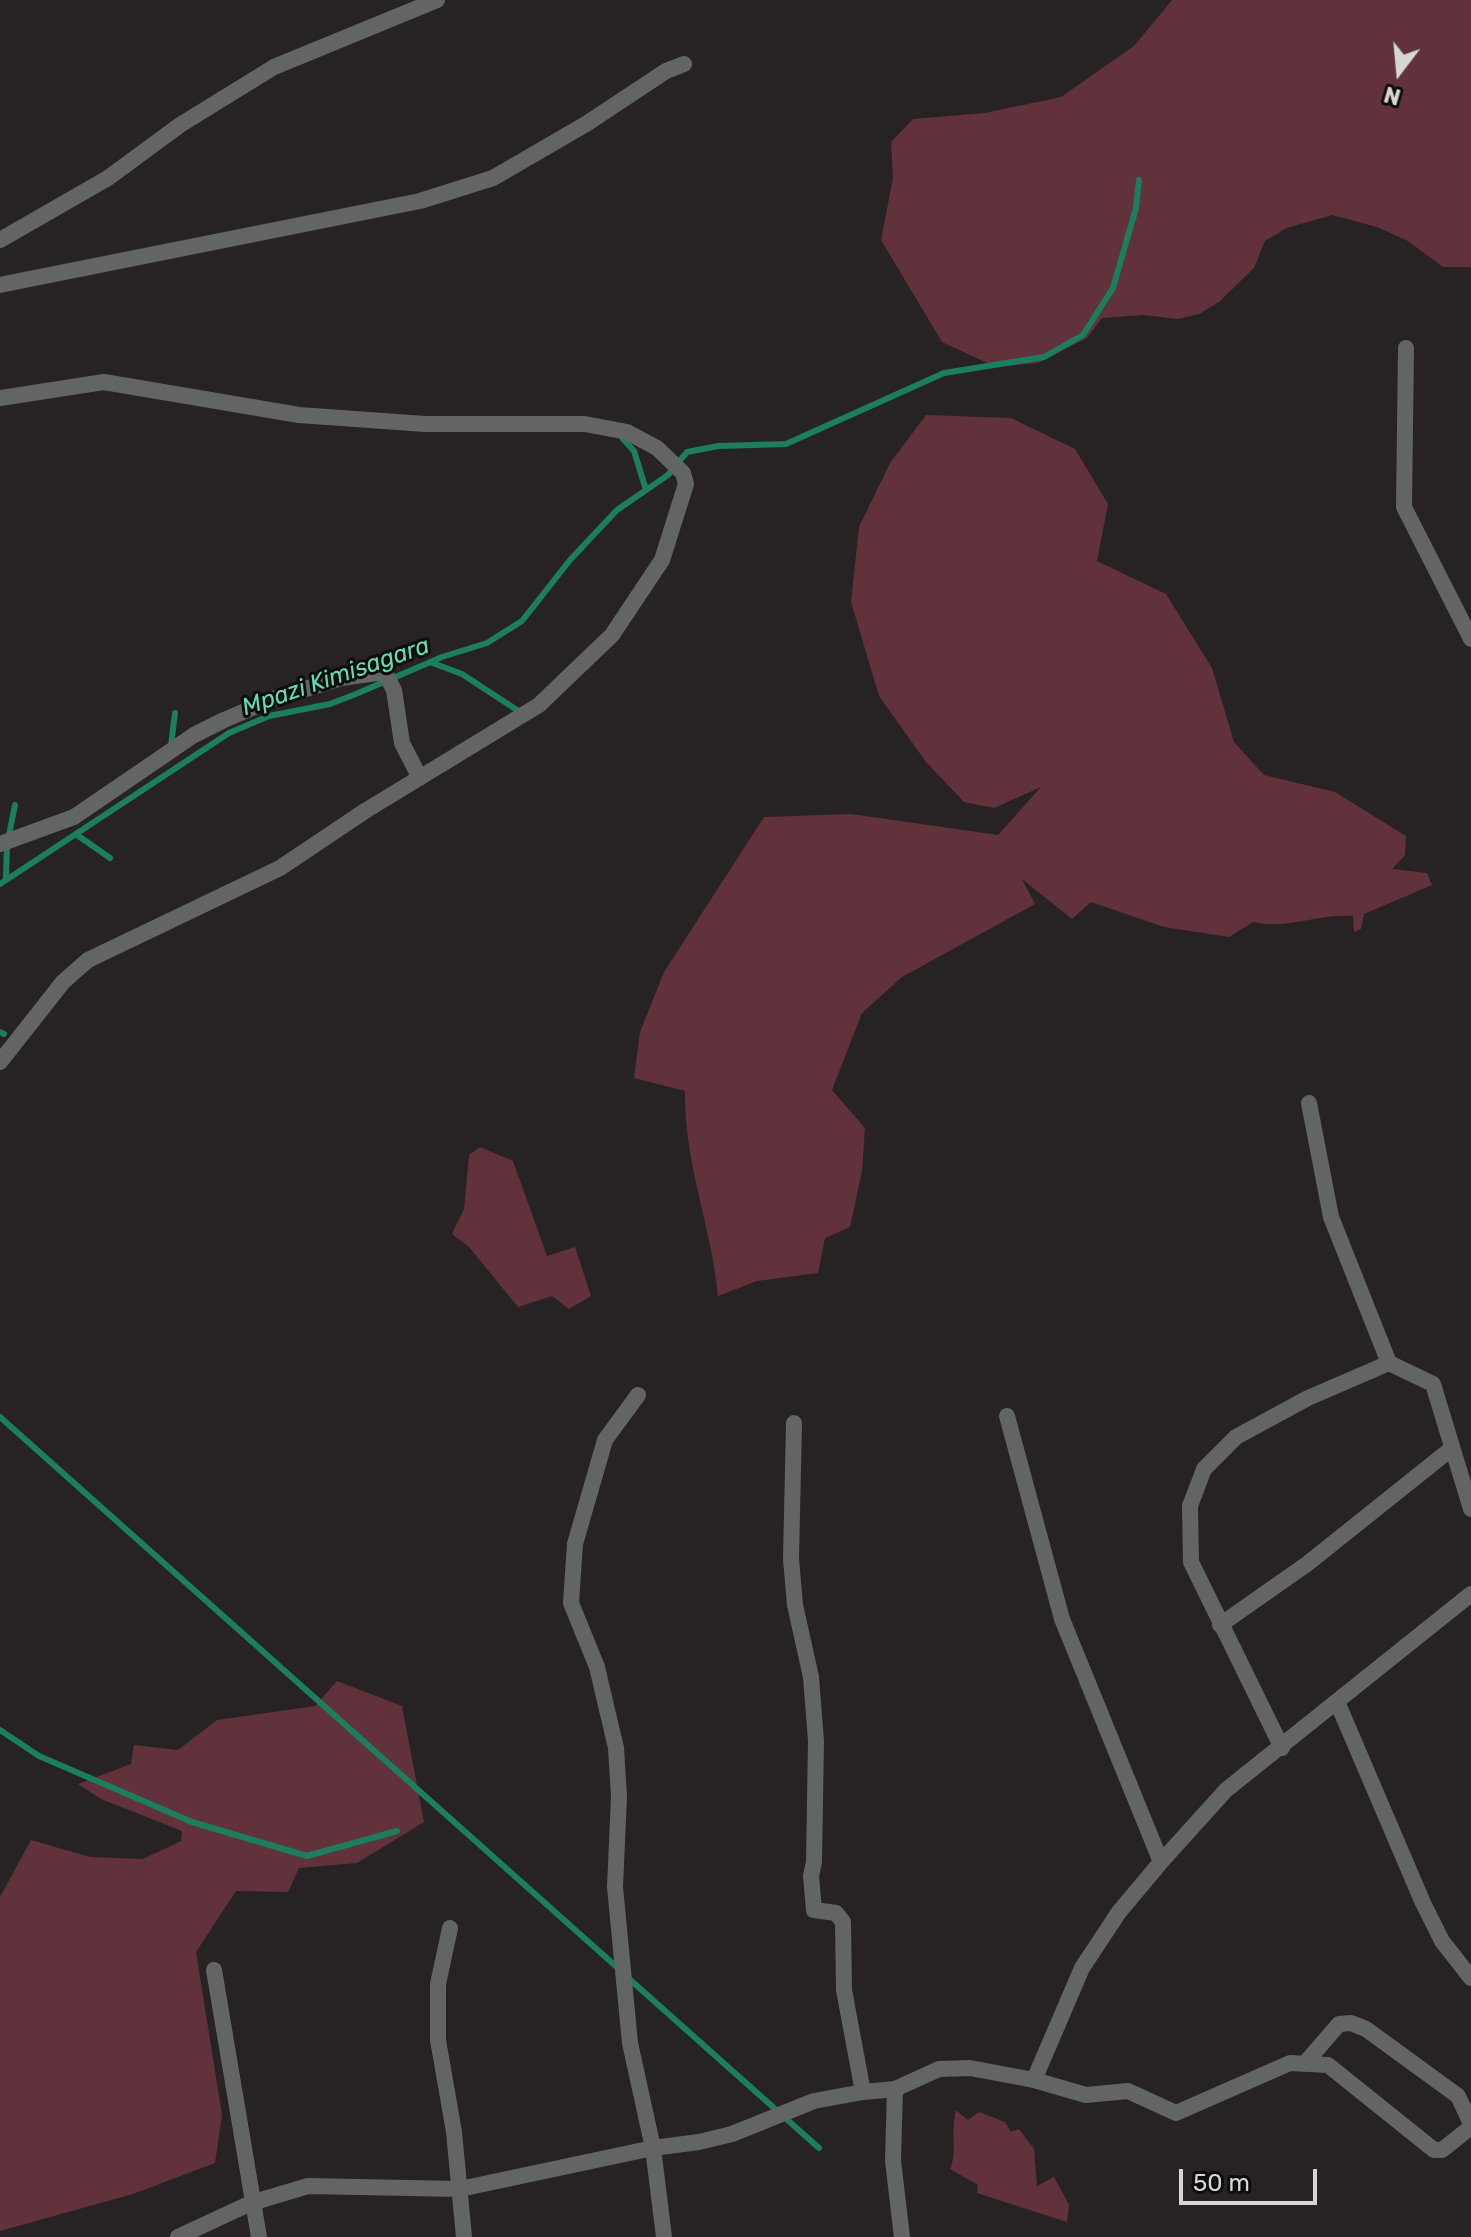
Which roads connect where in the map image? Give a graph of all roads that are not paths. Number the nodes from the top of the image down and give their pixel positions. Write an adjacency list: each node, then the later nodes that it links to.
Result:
1 (437, 0): 3 (street)
2 (684, 64): 4 (street)
3 (0, 240)
4 (0, 285)
5 (1406, 348): 7 (street)
6 (0, 398): 8 (street)
7 (1471, 639)
8 (420, 778): 9 (street); 10 (street)
9 (0, 844)
10 (0, 1062)
11 (1309, 1103): 12 (street)
12 (1389, 1363): 16 (street); 19 (street)
13 (638, 1395): 31 (street)
14 (1007, 1416): 22 (street)
15 (794, 1423): 29 (street)
16 (1451, 1449): 17 (street); 19 (street)
17 (1471, 1509)
18 (1471, 1594): 20 (street)
19 (1220, 1625): 21 (street)
20 (1338, 1704): 21 (street); 25 (street)
21 (1282, 1748): 22 (street)
22 (1161, 1862): 27 (street)
23 (450, 1928): 32 (street)
24 (214, 1970): 33 (street)
25 (1471, 1978)
26 (1307, 2061): 27 (street); 30 (street); 30 (street)
27 (1034, 2080): 28 (street)
28 (895, 2089): 29 (street); 38 (street)
29 (863, 2092): 31 (street)
30 (1471, 2126)
31 (653, 2148): 32 (street); 37 (street)
32 (460, 2189): 33 (street); 36 (street)
33 (251, 2203): 34 (street); 35 (street)
34 (178, 2237)
35 (259, 2237)
36 (464, 2237)
37 (664, 2237)
38 (902, 2237)

